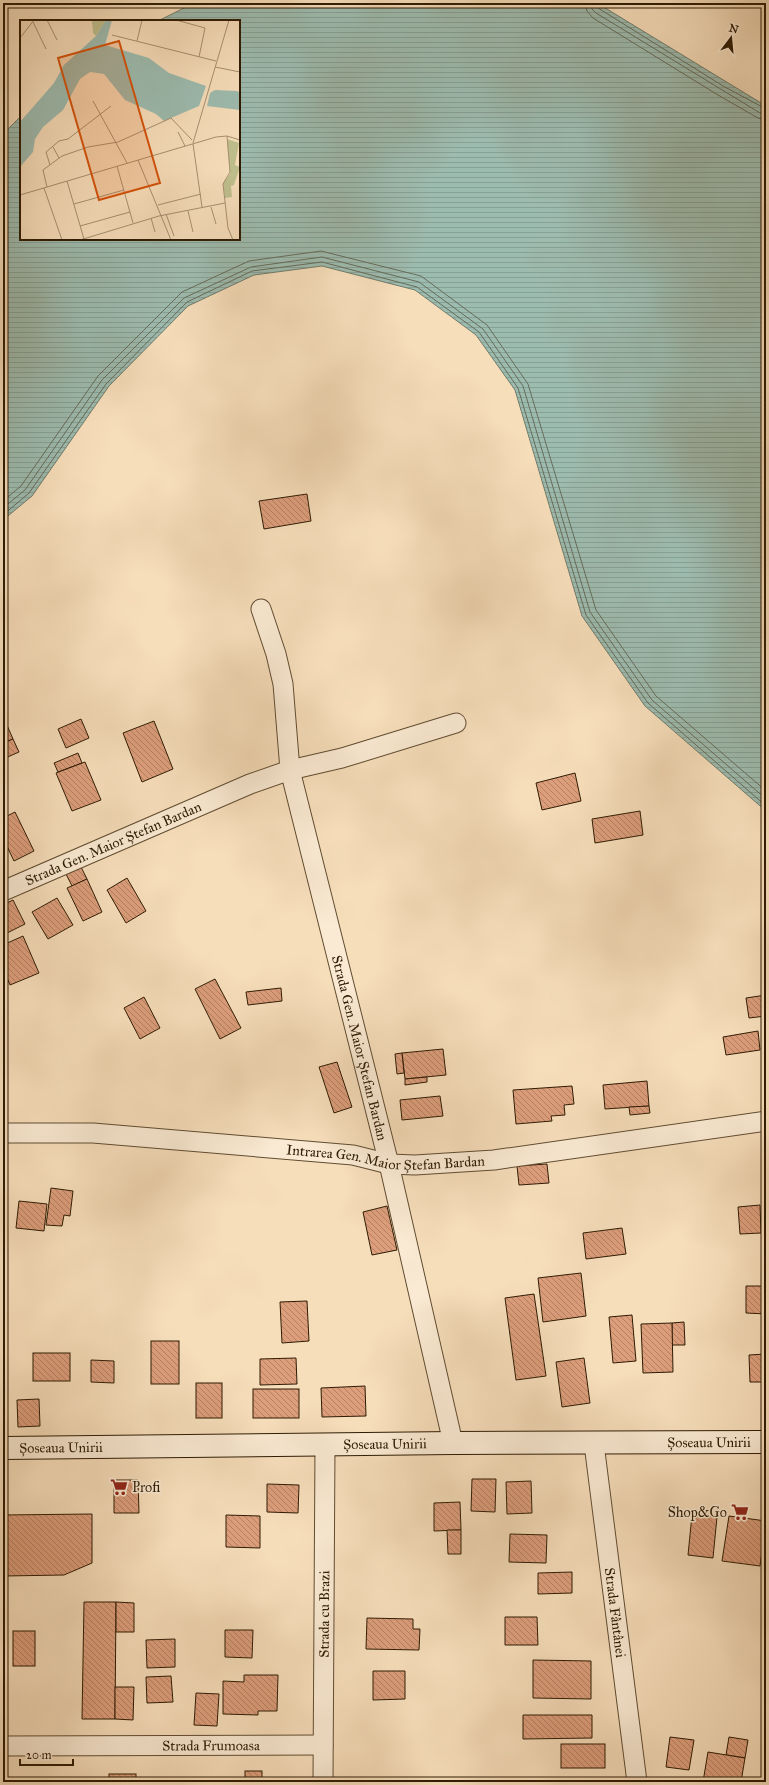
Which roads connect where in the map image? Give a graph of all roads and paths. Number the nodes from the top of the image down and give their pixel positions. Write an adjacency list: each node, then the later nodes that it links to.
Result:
1 (261, 609): 3 (street)
2 (456, 723): 3 (street, Strada Gen. Maior Ștefan Bardan)
3 (290, 770): 4 (street, Strada Gen. Maior Ștefan Bardan); 7 (street, Strada Gen. Maior Ștefan Bardan)
4 (3, 891)
5 (766, 1121): 7 (street, Intrarea Gen. Maior Ștefan Bardan)
6 (3, 1133): 7 (street, Intrarea Gen. Maior Ștefan Bardan)
7 (389, 1164): 9 (street, Strada Gen. Maior Ștefan Bardan)
8 (766, 1442): 10 (main road, Șoseaua Unirii)
9 (453, 1444): 10 (main road, Șoseaua Unirii); 11 (main road, Șoseaua Unirii)
10 (594, 1444): 16 (street, Strada Fântânei)
11 (325, 1445): 12 (main road, Șoseaua Unirii); 13 (street, Strada cu Brazi)
12 (3, 1448)
13 (323, 1745): 14 (street, Strada Frumoasa); 15 (street, Strada cu Brazi)
14 (3, 1746)
15 (323, 1782)
16 (637, 1782)

